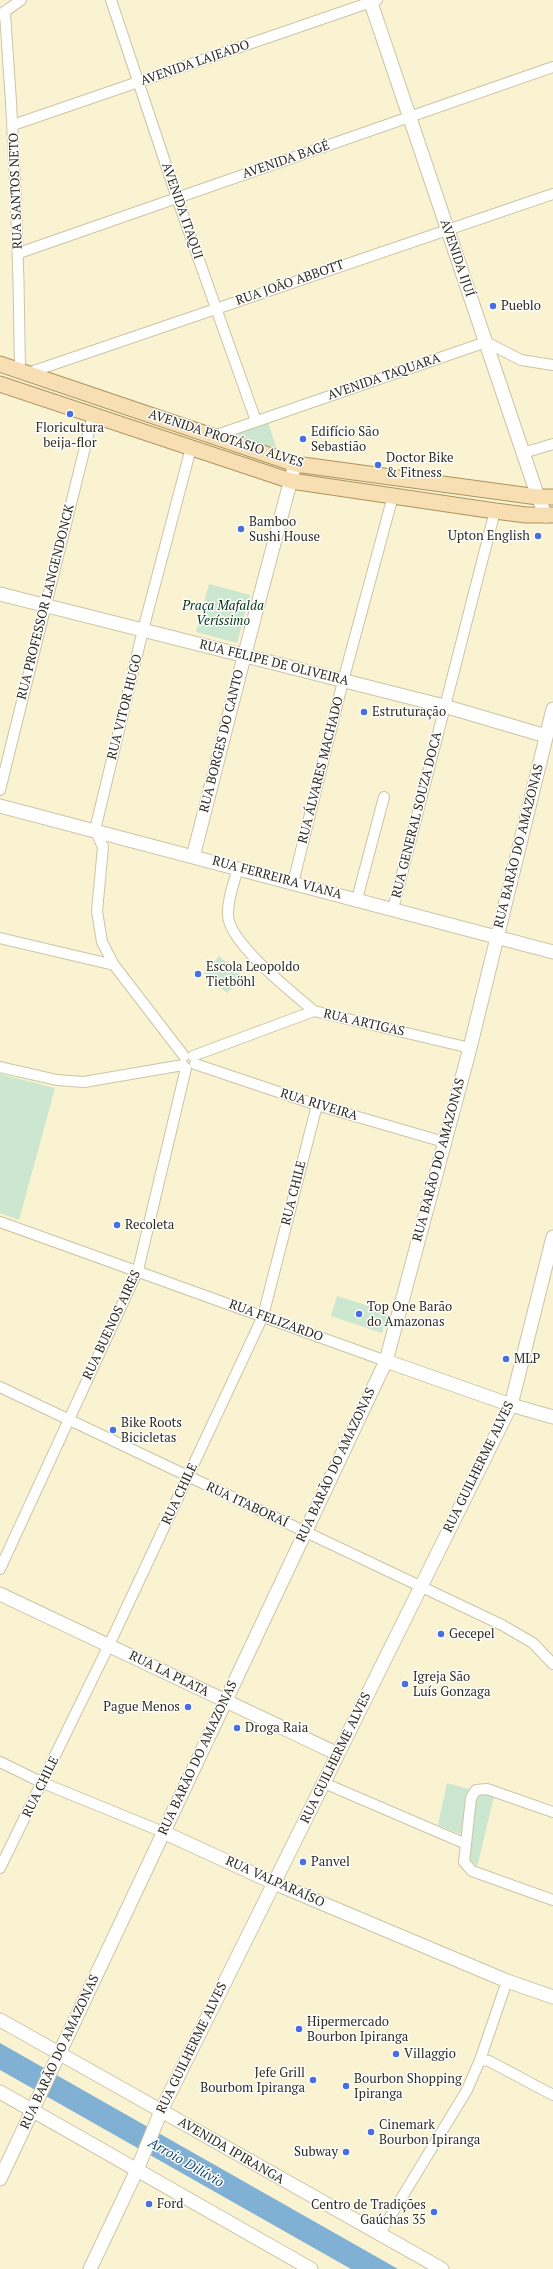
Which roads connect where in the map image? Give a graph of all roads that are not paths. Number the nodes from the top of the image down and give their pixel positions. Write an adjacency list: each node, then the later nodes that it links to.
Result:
1 (21, 0): 4 (street)
2 (111, 0): 6 (street, AVENIDA ITAQUI)
3 (372, 1): 6 (street, AVENIDA LAJEADO); 7 (street, AVENIDA IJUÍ)
4 (2, 14): 8 (street, RUA SANTOS NETO)
5 (553, 67): 7 (street, AVENIDA BAGÉ)
6 (140, 82): 8 (street, AVENIDA LAJEADO); 10 (street, AVENIDA ITAQUI)
7 (409, 117): 10 (street, AVENIDA BAGÉ); 11 (street, AVENIDA IJUÍ)
8 (13, 125): 12 (street, RUA SANTOS NETO)
9 (553, 194): 11 (street, RUA JOÃO ABBOTT)
10 (177, 198): 12 (street, AVENIDA BAGÉ); 13 (street, AVENIDA ITAQUI)
11 (447, 229): 13 (street, RUA JOÃO ABBOTT); 14 (street, AVENIDA IJUÍ)
12 (19, 253): 17 (street, RUA SANTOS NETO)
13 (215, 308): 17 (street, RUA JOÃO ABBOTT); 20 (street, AVENIDA ITAQUI)
14 (486, 342): 16 (street); 20 (street, AVENIDA TAQUARA); 24 (street, AVENIDA IJUÍ)
15 (0, 364): 17 (main road, AVENIDA PROTÁSIO ALVES)
16 (553, 364)
17 (24, 372): 21 (main road, AVENIDA PROTÁSIO ALVES)
18 (0, 384): 19 (main road, AVENIDA PROTÁSIO ALVES)
19 (93, 415): 23 (main road, AVENIDA PROTÁSIO ALVES); 33 (street, RUA PROFESSOR LANGENDONCK)
20 (256, 421): 21 (street, AVENIDA TAQUARA)
21 (214, 436): 25 (main road, AVENIDA PROTÁSIO ALVES)
22 (553, 444): 24 (street)
23 (191, 448): 26 (main road, AVENIDA PROTÁSIO ALVES); 34 (street, RUA VITOR HUGO)
24 (523, 453): 28 (street, AVENIDA IJUÍ)
25 (295, 464): 26 (street, RUA BORGES DO CANTO); 28 (main road, AVENIDA PROTÁSIO ALVES)
26 (291, 481): 27 (main road, AVENIDA PROTÁSIO ALVES); 35 (street, RUA BORGES DO CANTO)
27 (393, 496): 30 (main road, AVENIDA PROTÁSIO ALVES); 36 (street, RUA ÁLVARES MACHADO)
28 (538, 497): 29 (main road, AVENIDA PROTÁSIO ALVES); 31 (street, AVENIDA IJUÍ)
29 (553, 497)
30 (495, 511): 31 (main road, AVENIDA PROTÁSIO ALVES); 37 (street, RUA GENERAL SOUZA DOCA)
31 (550, 515)
32 (0, 594): 33 (street, RUA FELIPE DE OLIVEIRA)
33 (45, 604): 34 (street, RUA FELIPE DE OLIVEIRA); 40 (street, RUA PROFESSOR LANGENDONCK)
34 (143, 630): 35 (street, RUA FELIPE DE OLIVEIRA); 43 (street, RUA VITOR HUGO)
35 (244, 657): 36 (street, RUA FELIPE DE OLIVEIRA); 44 (street, RUA BORGES DO CANTO)
36 (343, 681): 37 (street, RUA FELIPE DE OLIVEIRA); 46 (street, RUA ÁLVARES MACHADO)
37 (444, 706): 39 (street, RUA FELIPE DE OLIVEIRA); 48 (street, RUA GENERAL SOUZA DOCA)
38 (553, 709): 39 (street, RUA BARÃO DO AMAZONAS)
39 (546, 736): 49 (street, RUA BARÃO DO AMAZONAS)
40 (0, 790)
41 (384, 797): 47 (street)
42 (0, 806): 43 (street, RUA FERREIRA VIANA)
43 (95, 830): 44 (street, RUA FERREIRA VIANA); 52 (street)
44 (193, 857): 45 (street, RUA FERREIRA VIANA)
45 (238, 868): 46 (street, RUA FERREIRA VIANA); 53 (street)
46 (293, 883): 47 (street, RUA FERREIRA VIANA)
47 (357, 900): 48 (street, RUA FERREIRA VIANA)
48 (393, 909): 49 (street, RUA FERREIRA VIANA)
49 (496, 937): 51 (street, RUA FERREIRA VIANA); 54 (street, RUA BARÃO DO AMAZONAS)
50 (0, 938): 52 (street)
51 (553, 952)
52 (114, 966): 55 (street)
53 (314, 1012): 54 (street, RUA ARTIGAS); 55 (street, RUA ARTIGAS)
54 (470, 1048): 58 (street, RUA BARÃO DO AMAZONAS)
55 (188, 1062): 56 (street, RUA ARTIGAS); 57 (street, RUA RIVEIRA); 61 (street, RUA BUENOS AIRES)
56 (0, 1067)
57 (317, 1105): 58 (street, RUA RIVEIRA); 62 (street, RUA CHILE)
58 (444, 1142): 63 (street, RUA BARÃO DO AMAZONAS)
59 (0, 1222): 61 (street, RUA FELIZARDO)
60 (553, 1237): 65 (street, RUA GUILHERME ALVES)
61 (138, 1270): 62 (street, RUA FELIZARDO); 67 (street, RUA BUENOS AIRES)
62 (263, 1316): 63 (street, RUA FELIZARDO); 68 (street, RUA CHILE)
63 (386, 1361): 65 (street, RUA FELIZARDO); 69 (street, RUA BARÃO DO AMAZONAS)
64 (0, 1387): 67 (street, RUA ITABORAÍ)
65 (511, 1405): 66 (street, RUA FELIZARDO); 71 (street, RUA GUILHERME ALVES)
66 (553, 1417)
67 (68, 1420): 68 (street, RUA ITABORAÍ); 70 (street, RUA BUENOS AIRES)
68 (188, 1477): 69 (street, RUA ITABORAÍ); 73 (street, RUA CHILE)
69 (304, 1531): 71 (street, RUA ITABORAÍ); 75 (street, RUA BARÃO DO AMAZONAS)
70 (0, 1569)
71 (421, 1587): 74 (street, RUA ITABORAÍ); 76 (street, RUA GUILHERME ALVES)
72 (0, 1594): 73 (street, RUA LA PLATA)
73 (109, 1645): 75 (street, RUA LA PLATA); 78 (street, RUA CHILE)
74 (553, 1664)
75 (224, 1701): 76 (street, RUA LA PLATA); 81 (street, RUA BARÃO DO AMAZONAS)
76 (338, 1754): 79 (street, RUA GUILHERME ALVES)
77 (0, 1762): 78 (street, RUA VALPARAÍSO)
78 (43, 1783): 81 (street, RUA VALPARAÍSO); 83 (street, RUA CHILE)
79 (324, 1783): 82 (street); 84 (street, RUA GUILHERME ALVES)
80 (553, 1812): 82 (street)
81 (164, 1832): 84 (street, RUA VALPARAÍSO); 89 (street, RUA BARÃO DO AMAZONAS)
82 (466, 1844): 85 (street)
83 (0, 1868)
84 (274, 1882): 86 (street, RUA VALPARAÍSO); 94 (street, RUA GUILHERME ALVES)
85 (553, 1900)
86 (507, 1981): 87 (street, RUA VALPARAÍSO); 90 (street)
87 (553, 1997)
88 (0, 2020): 89 (street, AVENIDA IPIRANGA)
89 (59, 2054): 93 (street, RUA BARÃO DO AMAZONAS); 94 (street, AVENIDA IPIRANGA)
90 (480, 2060): 92 (street); 97 (street)
91 (0, 2092): 93 (street)
92 (553, 2095)
93 (34, 2105): 95 (street); 96 (street, RUA BARÃO DO AMAZONAS)
94 (161, 2111): 95 (street, RUA GUILHERME ALVES); 97 (street, AVENIDA IPIRANGA)
95 (139, 2165): 98 (street, RUA GUILHERME ALVES); 99 (street)
96 (0, 2179)
97 (379, 2235): 100 (street, AVENIDA IPIRANGA)
98 (90, 2269)
99 (311, 2269)
100 (442, 2269)

